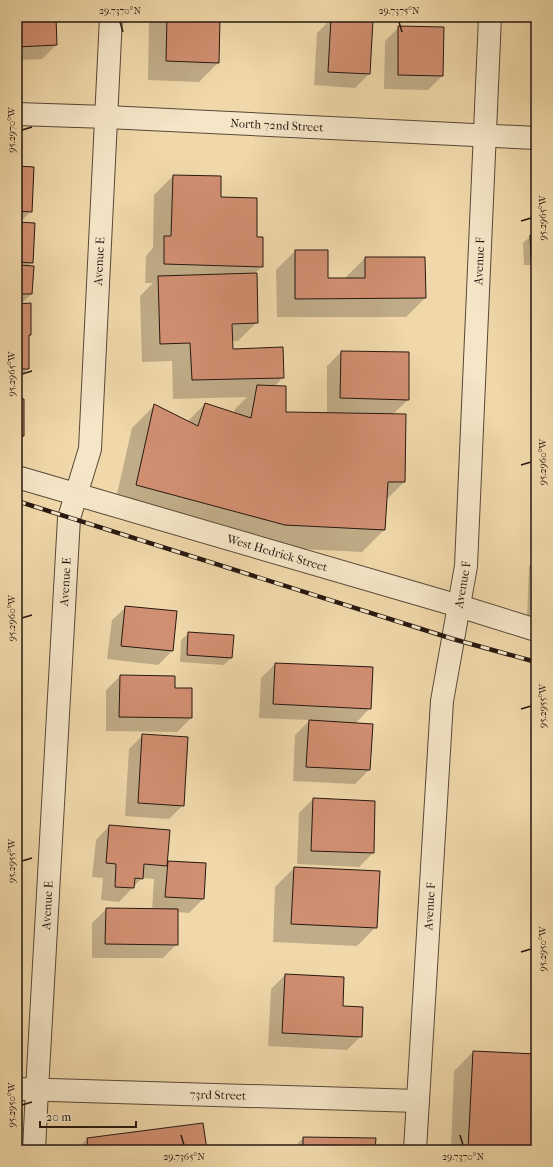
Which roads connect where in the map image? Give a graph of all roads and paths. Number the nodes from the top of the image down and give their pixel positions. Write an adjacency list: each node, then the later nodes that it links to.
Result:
1 (111, 17): 4 (street, Avenue E)
2 (490, 17): 5 (street, Avenue F)
3 (17, 114): 4 (street, North 72nd Street)
4 (107, 117): 5 (street, North 72nd Street); 8 (street, Avenue E)
5 (485, 136): 6 (street, North 72nd Street); 9 (street, Avenue F)
6 (536, 138)
7 (17, 477): 8 (street, West Hedrick Street)
8 (76, 494): 9 (street, West Hedrick Street); 11 (street, Avenue E)
9 (459, 606): 10 (street, West Hedrick Street); 12 (street, Avenue F)
10 (536, 630)
11 (27, 1089): 12 (street, 73rd Street); 13 (street, Avenue E)
12 (418, 1101): 14 (street, Avenue F)
13 (34, 1150)
14 (415, 1150)

